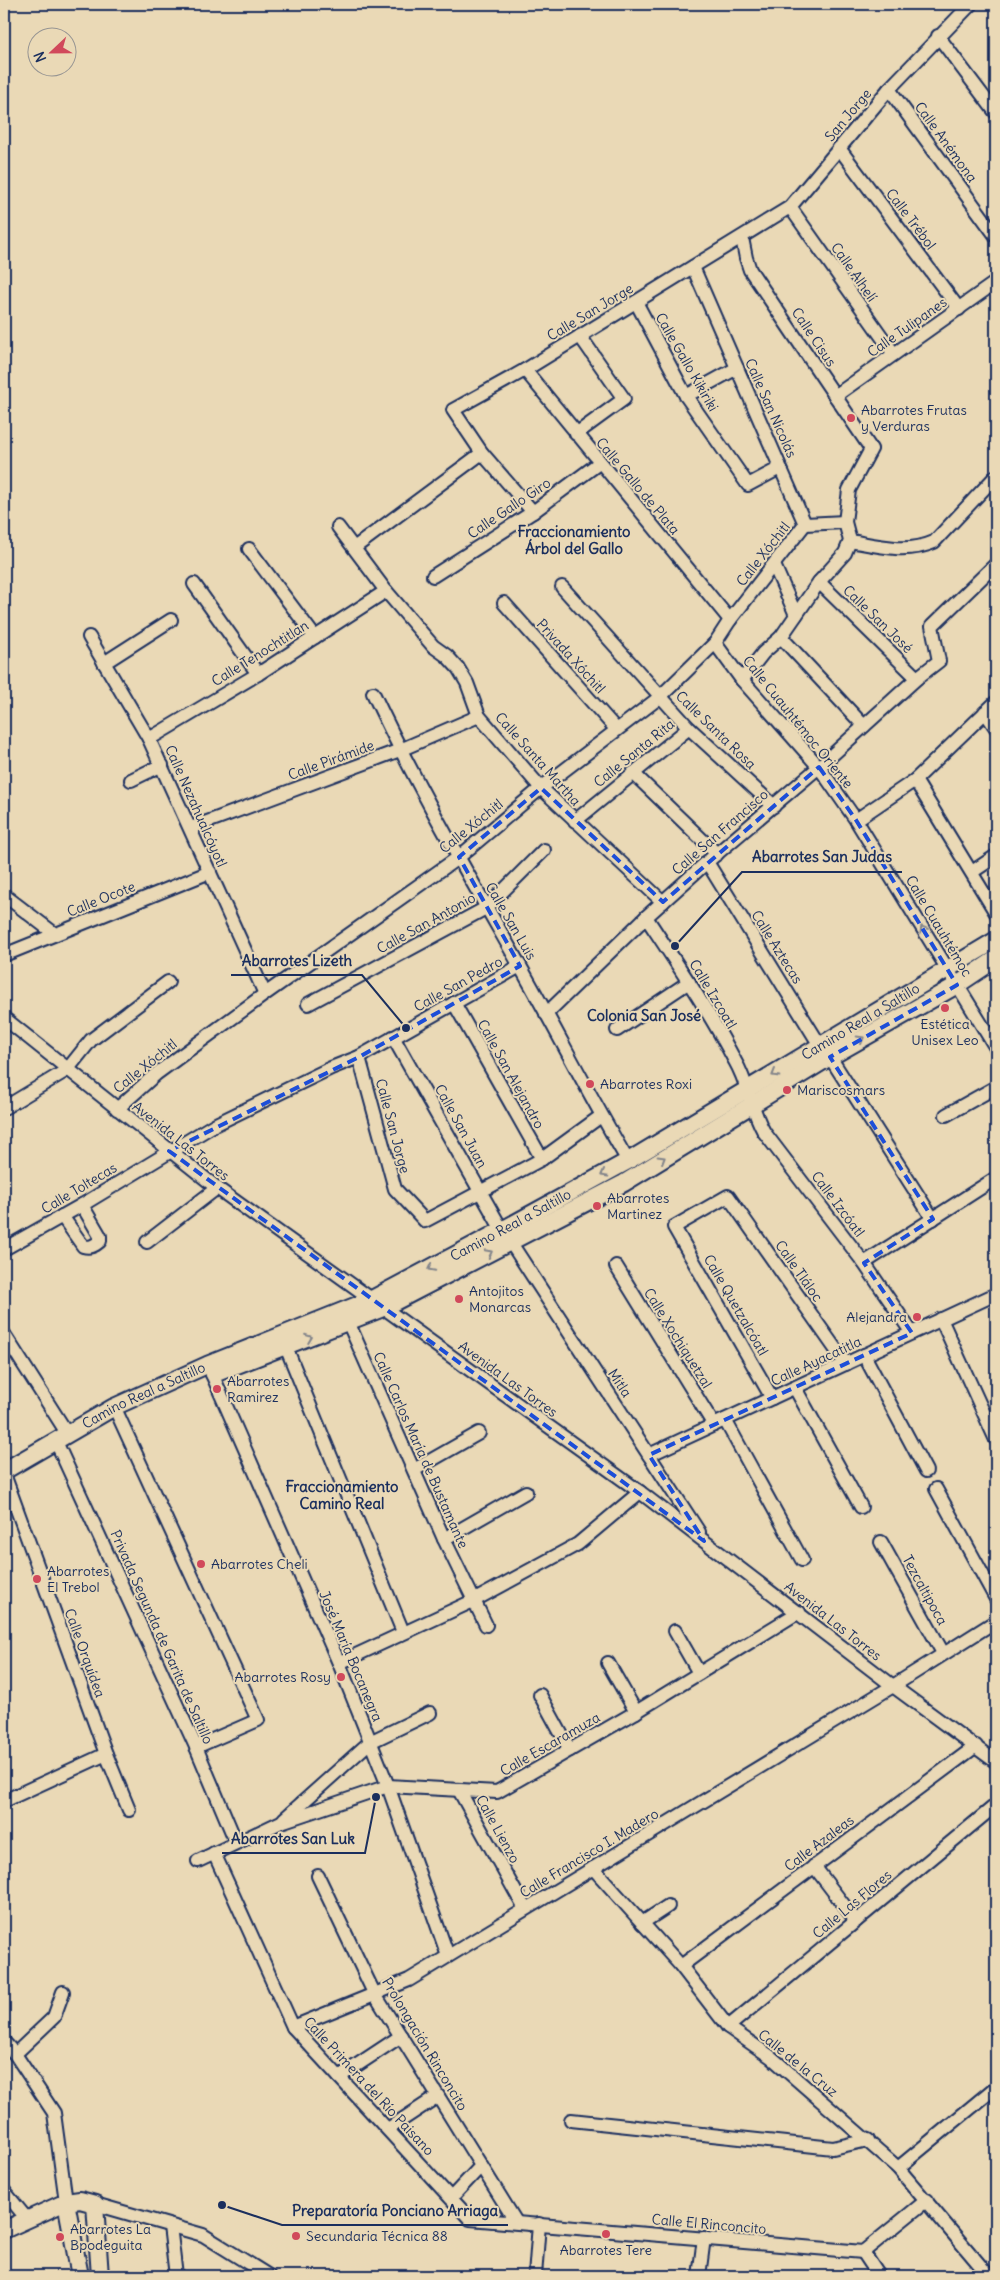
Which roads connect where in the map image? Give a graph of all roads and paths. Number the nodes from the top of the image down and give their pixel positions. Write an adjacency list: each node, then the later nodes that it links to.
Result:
1 (971, 4): 2 (street, San Jorge)
2 (938, 36): 3 (street, San Jorge); 4 (street)
3 (889, 89): 5 (street, San Jorge); 7 (street, Calle Anémona)
4 (996, 113)
5 (839, 148): 6 (street, San Jorge); 12 (street, Calle Trébol)
6 (790, 207): 8 (street, San Jorge); 14 (street, Calle Alhelí)
7 (996, 236)
8 (742, 238): 9 (street, Calle San Jorge); 18 (street, Calle Cisus)
9 (693, 267): 11 (street, Calle San Jorge); 15 (street, Calle San Nicolás)
10 (996, 282): 12 (street, Calle Tulipanes)
11 (636, 302): 13 (street, Calle San Jorge); 17 (street, Calle Gallo Kikiriki)
12 (959, 309): 14 (street, Calle Tulipanes)
13 (580, 336): 16 (street, Calle San Jorge); 19 (street)
14 (894, 354): 18 (street, Calle Tulipanes)
15 (737, 368): 17 (street); 22 (street, Calle San Nicolás)
16 (525, 370): 19 (street, Calle Gallo de Plata); 20 (street, Calle San Jorge)
17 (686, 396): 22 (street, Calle Gallo Kikiriki)
18 (835, 396): 25 (street, Calle Cisus)
19 (576, 434): 21 (street, Calle Gallo de Plata)
20 (482, 453): 24 (street); 29 (street)
21 (599, 463): 24 (street, Calle Gallo Giro); 41 (street, Calle Gallo de Plata)
22 (780, 468): 26 (street, Calle San Nicolás)
23 (994, 483): 28 (street)
24 (533, 512): 33 (street, Calle Gallo Giro)
25 (846, 522): 26 (street); 28 (street)
26 (805, 524): 32 (street, Calle Xóchitl)
27 (338, 527): 29 (street, Calle Santa Martha)
28 (850, 541): 34 (street)
29 (354, 548): 37 (street, Calle Santa Martha)
30 (249, 549): 43 (street)
31 (996, 564): 48 (street, Calle San Francisco)
32 (774, 565): 39 (street); 41 (street, Calle Xóchitl)
33 (433, 576)
34 (819, 582): 39 (street); 48 (street, Calle San José)
35 (194, 584): 47 (street)
36 (562, 587): 51 (street, Calle Santa Rosa)
37 (386, 591): 43 (street, Calle Tenochtitlan); 54 (street, Calle Santa Martha)
38 (504, 603): 58 (street, Privada Xóchitl)
39 (796, 615): 44 (street)
40 (171, 620): 46 (street)
41 (730, 620): 45 (street, Calle Xóchitl)
42 (89, 637): 46 (street, Calle Nezahualcóyotl)
43 (315, 637): 47 (street, Calle Tenochtitlan)
44 (781, 637): 49 (street); 55 (street)
45 (715, 643): 49 (street, Calle Cuauhtémoc Oriente); 51 (street, Calle Xóchitl)
46 (104, 663): 59 (street, Calle Nezahualcóyotl)
47 (258, 674): 59 (street, Calle Tenochtitlan)
48 (917, 678): 55 (street, Calle San Francisco)
49 (742, 680): 62 (street, Calle Cuauhtémoc Oriente)
50 (373, 693): 60 (street, Calle San Luis)
51 (660, 697): 56 (street, Calle Santa Rosa); 58 (street, Calle Xóchitl)
52 (996, 702): 53 (street)
53 (985, 712): 57 (street); 65 (street)
54 (479, 716): 60 (street, Calle Pirámide); 66 (street, Calle Santa Martha)
55 (864, 726): 62 (street, Calle San Francisco)
56 (689, 728): 63 (street, Calle Santa Rita); 67 (street, Calle Santa Rosa)
57 (996, 728)
58 (616, 729): 66 (street, Calle Xóchitl)
59 (149, 739): 61 (street, Calle Nezahualcóyotl)
60 (400, 750): 70 (street, Calle Pirámide); 73 (street, Calle San Luis)
61 (162, 766): 64 (street); 70 (street, Calle Nezahualcóyotl)
62 (819, 767): 67 (street, Calle San Francisco); 68 (street, Calle Cuauhtémoc Oriente)
63 (633, 773): 69 (street, Calle Santa Rita); 74 (street, Calle Aztecas)
64 (131, 780)
65 (915, 780): 68 (street); 76 (street)
66 (541, 788): 69 (street, Calle Santa Martha); 73 (street, Calle Xóchitl)
67 (774, 806): 74 (street, Calle San Francisco)
68 (856, 820): 87 (street, Calle Cuauhtémoc, one-way to 68)
69 (575, 821): 78 (street, Calle Santa Martha)
70 (191, 828): 75 (street, Calle Nezahualcóyotl)
71 (544, 850): 79 (street, Calle San Antonio)
72 (996, 856): 76 (street)
73 (459, 857): 79 (street, Calle San Luis); 90 (street, Calle Xóchitl)
74 (712, 858): 78 (street, Calle San Francisco); 98 (street, Calle Aztecas)
75 (210, 872): 82 (street, Calle Ocote); 90 (street, Calle Nezahualcóyotl)
76 (972, 872): 80 (street)
77 (4, 895): 82 (street)
78 (662, 902): 81 (street, Calle San Francisco)
79 (486, 908): 86 (street, Calle San Luis); 92 (street, Calle San Antonio)
80 (996, 913)
81 (646, 917): 89 (street, Calle Izcoatl); 93 (street, Calle San Francisco)
82 (55, 934): 84 (street, Calle Ocote)
83 (996, 940): 87 (street, Camino Real a Saltillo)
84 (4, 954)
85 (996, 959): 87 (street, Camino Real a Saltillo)
86 (520, 966): 91 (street, Calle San Pedro); 93 (street, Calle San Luis)
87 (952, 978): 97 (street, Calle Cuauhtémoc); 98 (street, Camino Real a Saltillo)
88 (168, 982): 101 (street)
89 (689, 982): 95 (street); 103 (street, Calle Izcoatl)
90 (265, 994): 105 (street, Calle Xóchitl)
91 (454, 1003): 96 (street, Calle San Pedro); 109 (street, Calle San Alejandro)
92 (308, 1004)
93 (546, 1014): 107 (street, Calle San Luis)
94 (4, 1018): 101 (street, Avenida Las Torres)
95 (617, 1030)
96 (393, 1038): 99 (street, Calle San Pedro); 113 (street, Calle San Juan)
97 (996, 1048)
98 (825, 1052): 103 (street, Camino Real a Saltillo); 116 (street, Calle Aztecas)
99 (359, 1057): 100 (street, Calle San Pedro); 113 (street, Calle San Jorge)
100 (331, 1068): 108 (street, Calle Toltecas)
101 (67, 1070): 104 (street); 105 (street, Avenida Las Torres)
102 (996, 1087): 106 (street)
103 (749, 1097): 110 (street, Camino Real a Saltillo); 118 (street, Camino Real a Saltillo, one-way to 103); 121 (street, Calle Izcóatl)
104 (4, 1108)
105 (117, 1110): 108 (street, Avenida Las Torres)
106 (946, 1115)
107 (601, 1116): 109 (street); 110 (street, Calle San Luis)
108 (169, 1151): 112 (street, Avenida Las Torres); 114 (street, Calle Toltecas)
109 (542, 1159): 113 (street)
110 (628, 1161): 118 (street, Camino Real a Saltillo, one-way to 118)
111 (996, 1178): 116 (street)
112 (217, 1188): 119 (street); 124 (street, Avenida Las Torres)
113 (480, 1192): 118 (street, Calle San Juan)
114 (82, 1205): 115 (street, Calle Toltecas); 115 (street)
115 (62, 1216): 120 (street, Calle Toltecas)
116 (933, 1219): 121 (street)
117 (674, 1227): 131 (street, Calle Tláloc); 134 (street, Calle Quetzalcóatl)
118 (506, 1236): 124 (street, Camino Real a Saltillo); 140 (street, Mitla)
119 (147, 1242)
120 (4, 1249)
121 (864, 1263): 127 (street, Calle Izcóatl)
122 (616, 1266): 136 (street, Calle Xochiquetzal)
123 (996, 1294): 126 (street, Calle Ayacatitla)
124 (377, 1304): 125 (street, Camino Real a Saltillo); 146 (street, Avenida Las Torres)
125 (346, 1317): 129 (street, Camino Real a Saltillo, one-way to 125); 138 (street, Camino Real a Saltillo); 141 (street, Calle Carlos María de Bustamante)
126 (941, 1319): 127 (street, Calle Ayacatitla); 139 (street)
127 (912, 1333): 130 (street, Calle Ayacatitla)
128 (4, 1334): 138 (street, Privada Segunda de Garita de Saltillo)
129 (286, 1347): 132 (street, Camino Real a Saltillo); 158 (street)
130 (864, 1355): 131 (street, Calle Ayacatitla); 142 (street)
131 (846, 1364): 133 (street, Calle Ayacatitla)
132 (212, 1374): 135 (street, Camino Real a Saltillo); 160 (street, José María Bocanegra)
133 (794, 1388): 134 (street, Calle Ayacatitla); 147 (street)
134 (772, 1398): 136 (street, Calle Ayacatitla)
135 (118, 1415): 138 (street, Camino Real a Saltillo); 169 (street)
136 (720, 1423): 140 (street, Calle Ayacatitla); 151 (street, Calle Xochiquetzal)
137 (478, 1433): 141 (street)
138 (63, 1440): 143 (street, Camino Real a Saltillo); 169 (street, Privada Segunda de Garita de Saltillo)
139 (996, 1440)
140 (649, 1455): 149 (street, Mitla)
141 (414, 1470): 148 (street, Calle Carlos María de Bustamante)
142 (926, 1471)
143 (4, 1476): 171 (street, Calle Orquídea)
144 (936, 1489): 152 (street)
145 (526, 1492): 148 (street)
146 (640, 1492): 149 (street, Avenida Las Torres); 153 (street)
147 (861, 1507)
148 (444, 1539): 153 (street, Calle Carlos María de Bustamante)
149 (704, 1541): 154 (street, Avenida Las Torres)
150 (881, 1542): 159 (street, Tezcaltipoca)
151 (802, 1560)
152 (996, 1599)
153 (473, 1601): 156 (street, Calle Carlos María de Bustamante); 158 (street)
154 (799, 1612): 162 (street, Calle Escaramuza); 163 (street, Avenida Las Torres)
155 (996, 1621): 159 (street)
156 (486, 1625)
157 (675, 1631): 162 (street)
158 (403, 1632): 160 (street)
159 (943, 1653): 163 (street)
160 (339, 1663): 167 (street, José María Bocanegra)
161 (608, 1663): 165 (street)
162 (700, 1673): 165 (street, Calle Escaramuza)
163 (893, 1686): 168 (street, Avenida Las Torres); 183 (street, Calle Francisco I. Madero)
164 (540, 1695): 170 (street)
165 (636, 1712): 170 (street, Calle Escaramuza)
166 (430, 1713): 167 (street)
167 (370, 1742): 173 (street, José María Bocanegra); 178 (street)
168 (976, 1746): 172 (street, Avenida Las Torres); 182 (street, Calle Azaleas)
169 (196, 1747): 179 (street, Privada Segunda de Garita de Saltillo)
170 (570, 1750): 174 (street, Calle Escaramuza)
171 (106, 1754): 175 (street); 177 (street, Calle Orquídea)
172 (996, 1762)
173 (388, 1786): 174 (street, Calle Escaramuza); 178 (street, Calle Escaramuza); 189 (street, José María Bocanegra)
174 (459, 1790): 186 (street, Calle Lienzo)
175 (4, 1801)
176 (996, 1805): 187 (street, Calle Las Flores)
177 (129, 1810)
178 (281, 1822): 179 (street, Calle Escaramuza)
179 (236, 1842): 180 (street, Calle Escaramuza)
180 (214, 1853): 181 (street, Calle Escaramuza); 194 (street, Calle Primera del Río Paisano)
181 (198, 1861)
182 (814, 1866): 187 (street); 190 (street, Calle Azaleas)
183 (593, 1868): 186 (street, Calle Francisco I. Madero); 188 (street, Calle de la Cruz)
184 (318, 1876): 192 (street, Prolongación Rinconcito)
185 (668, 1906): 188 (street)
186 (525, 1909): 189 (street, Calle Francisco I. Madero)
187 (856, 1922): 193 (street, Calle Las Flores)
188 (642, 1924): 190 (street, Calle de la Cruz)
189 (448, 1956): 192 (street, Calle Francisco I. Madero)
190 (681, 1966): 193 (street, Calle de la Cruz)
191 (63, 1992): 197 (street)
192 (374, 1993): 194 (street, Calle Francisco I. Madero); 195 (street, Prolongación Rinconcito)
193 (728, 2027): 203 (street, Calle de la Cruz)
194 (293, 2028): 198 (street, Calle Primera del Río Paisano)
195 (401, 2036): 198 (street); 200 (street, Prolongación Rinconcito)
196 (4, 2042): 197 (street)
197 (15, 2054): 209 (street)
198 (339, 2076): 202 (street, Calle Primera del Río Paisano)
199 (996, 2086): 205 (street)
200 (438, 2096): 202 (street); 204 (street, Prolongación Rinconcito)
201 (571, 2120): 203 (street)
202 (388, 2130): 207 (street, Calle Primera del Río Paisano)
203 (868, 2140): 205 (street, Calle de la Cruz)
204 (481, 2166): 207 (street); 213 (street, Prolongación Rinconcito)
205 (898, 2168): 208 (street, Calle de la Cruz)
206 (4, 2191): 212 (street)
207 (451, 2198): 211 (street, Calle Primera del Río Paisano)
208 (927, 2200): 218 (street); 228 (street, Calle de la Cruz)
209 (66, 2202): 210 (street); 212 (street); 221 (street)
210 (95, 2204): 215 (street); 220 (street)
211 (470, 2218): 213 (street, Calle El Rinconcito)
212 (27, 2219): 216 (street)
213 (516, 2222): 214 (street, Calle El Rinconcito)
214 (538, 2224): 217 (street, Calle El Rinconcito); 225 (street)
215 (170, 2226): 219 (street); 222 (street)
216 (4, 2230)
217 (704, 2238): 218 (street, Calle El Rinconcito); 226 (street)
218 (863, 2252): 227 (street)
219 (245, 2261): 223 (street); 224 (street)
220 (99, 2270): 221 (street)
221 (82, 2276)
222 (176, 2276)
223 (247, 2276)
224 (269, 2276)
225 (535, 2276)
226 (699, 2276)
227 (879, 2276)
228 (989, 2276)

